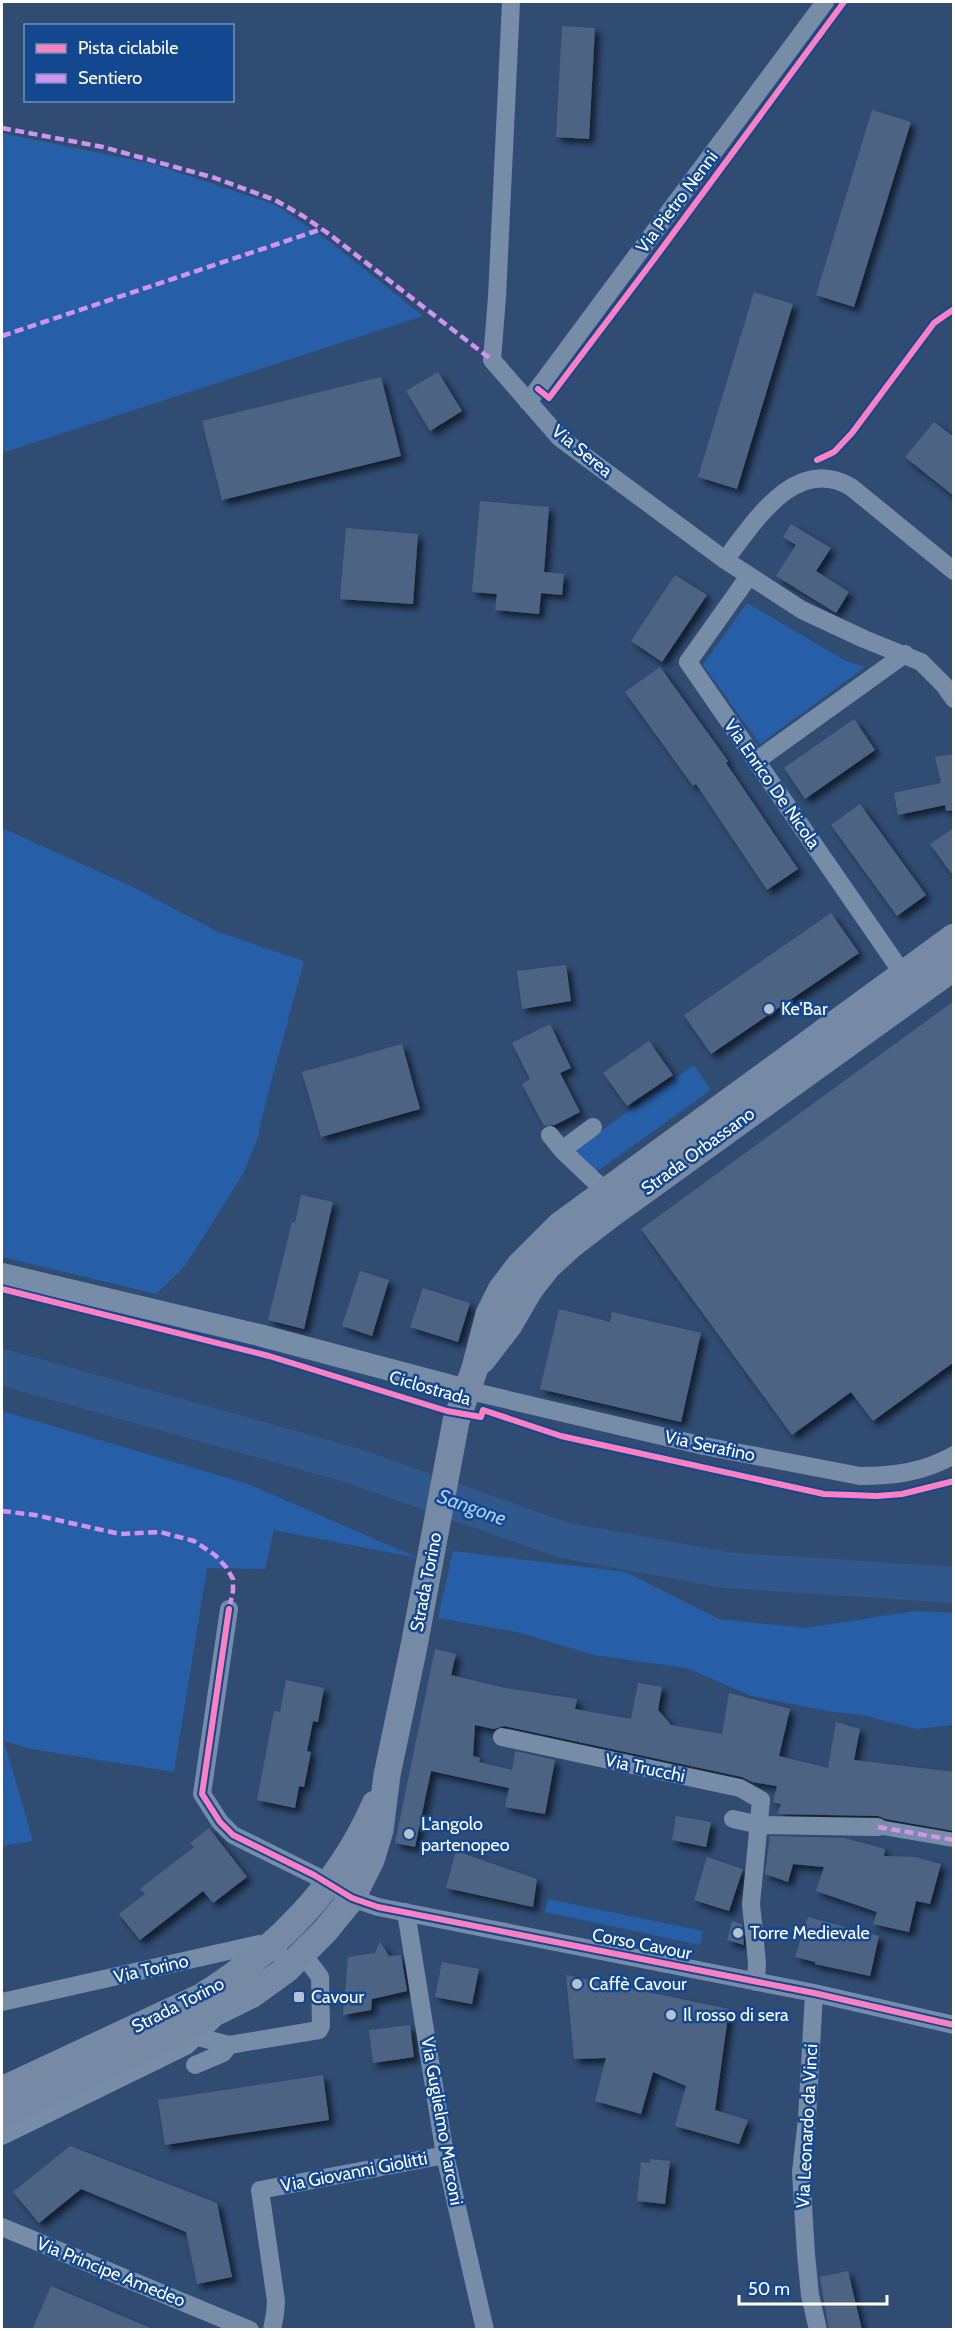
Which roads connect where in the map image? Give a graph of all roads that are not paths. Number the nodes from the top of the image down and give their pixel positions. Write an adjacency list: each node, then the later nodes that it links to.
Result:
1 (512, 2): 3 (street, Via Serea)
2 (825, 2): 3 (street, Via Pietro Nenni)
3 (528, 402): 4 (street, Via Serea)
4 (725, 560): 5 (street); 6 (street, Via Serea)
5 (954, 571)
6 (749, 576): 7 (street, Via Serea); 9 (street, Via Enrico De Nicola)
7 (904, 654): 8 (street, Via Serea); 9 (street)
8 (954, 699)
9 (756, 761): 12 (street, Via Enrico De Nicola)
10 (954, 937): 12 (main road, Strada Orbassano)
11 (954, 967): 12 (main road, Strada Orbassano)
12 (910, 983): 16 (main road, Strada Orbassano); 18 (main road, Strada Orbassano)
13 (593, 1127): 15 (street)
14 (550, 1135): 15 (street)
15 (562, 1150): 16 (street)
16 (605, 1191): 18 (main road, Strada Orbassano)
17 (2, 1274): 18 (street)
18 (471, 1379): 19 (street, Via Serafino); 22 (main road, Strada Torino)
19 (954, 1455)
20 (229, 1609): 27 (street)
21 (502, 1737): 24 (street, Via Trucchi)
22 (387, 1775): 27 (main road, Strada Torino); 28 (main road, Strada Torino)
23 (732, 1819): 24 (street)
24 (760, 1825): 25 (street); 32 (street, Via Trucchi)
25 (878, 1827): 26 (street)
26 (954, 1840)
27 (328, 1884): 28 (street, Corso Cavour); 30 (main road, Strada Torino)
28 (352, 1898): 29 (street, Corso Cavour); 31 (main road, Strada Torino)
29 (406, 1912): 32 (street, Corso Cavour); 43 (street, Via Guglielmo Marconi)
30 (272, 1947): 31 (street); 34 (street, Via Torino); 40 (main road, Strada Torino)
31 (295, 1962): 35 (main road, Strada Torino); 38 (street, Strada Torino)
32 (756, 1982): 33 (street, Corso Cavour)
33 (814, 1993): 36 (street, Corso Cavour); 49 (street, Via Leonardo da Vinci)
34 (2, 2002)
35 (224, 2009): 37 (street, Strada Torino); 41 (main road, Strada Torino)
36 (954, 2025)
37 (198, 2037): 38 (street, Strada Torino); 42 (street, Strada Torino)
38 (229, 2045): 39 (street, Strada Torino)
39 (195, 2065)
40 (2, 2090)
41 (2, 2115)
42 (2, 2136)
43 (445, 2155): 47 (street, Via Giovanni Giolitti); 48 (street, Via Guglielmo Marconi)
44 (2, 2227): 45 (street, Via Principe Amedeo)
45 (218, 2323): 46 (street, Via Principe Amedeo)
46 (250, 2330)
47 (272, 2330)
48 (485, 2330)
49 (818, 2330)

